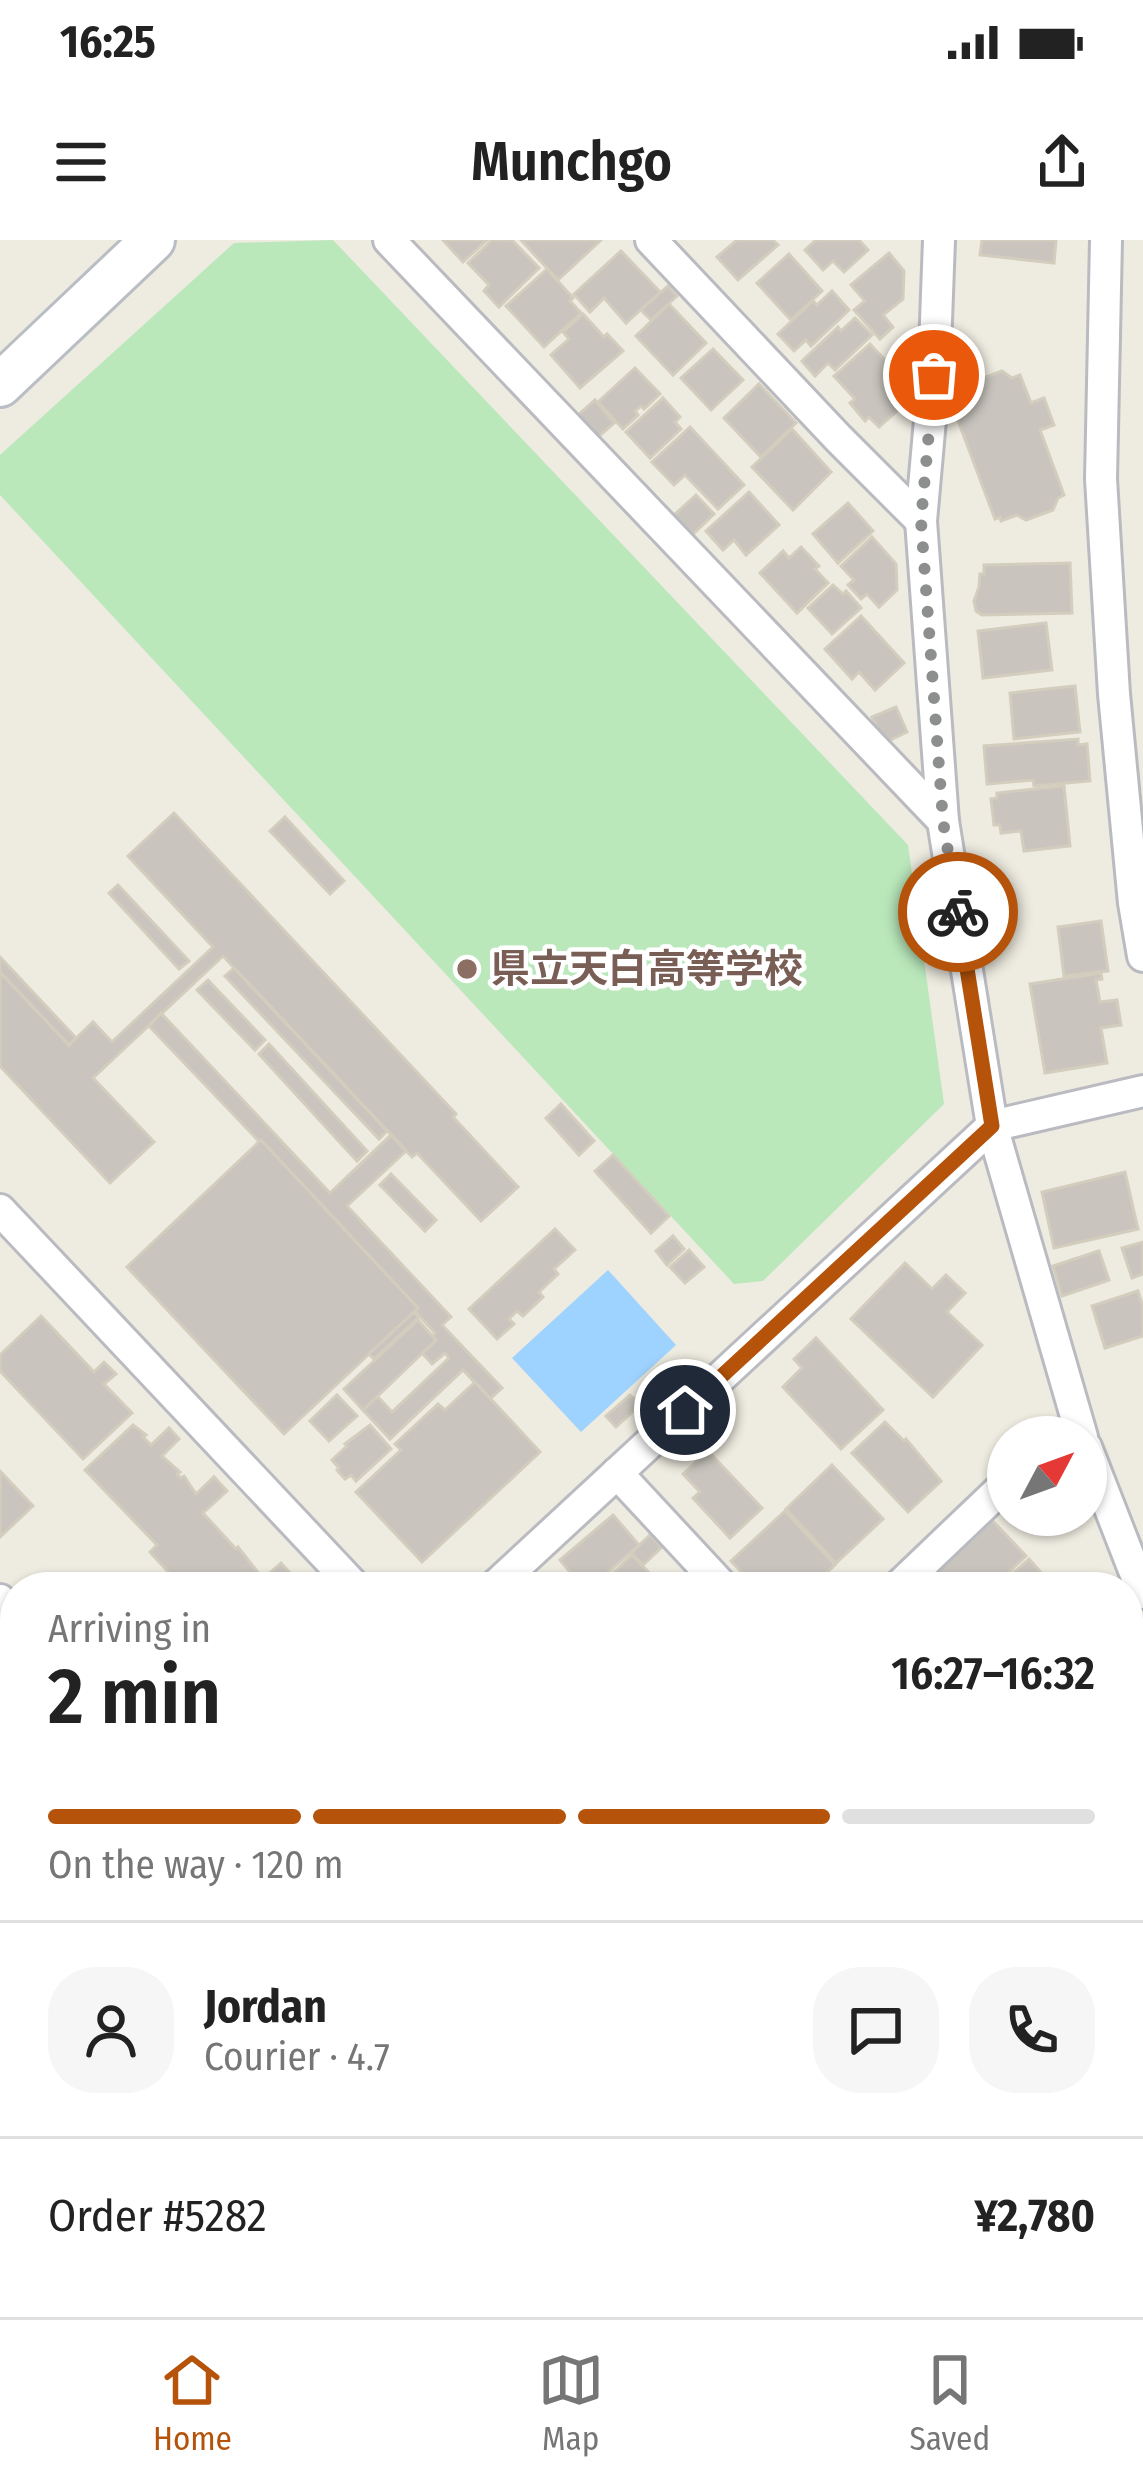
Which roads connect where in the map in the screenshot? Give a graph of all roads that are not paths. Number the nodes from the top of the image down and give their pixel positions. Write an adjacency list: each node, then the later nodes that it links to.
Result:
1 (153, 240): 6 (street)
2 (389, 240): 8 (street)
3 (652, 240): 7 (street)
4 (1106, 240): 9 (street)
5 (935, 242): 7 (street)
6 (0, 385)
7 (921, 521): 8 (street)
8 (943, 821): 11 (street)
9 (1143, 956)
10 (1143, 1091): 11 (street)
11 (992, 1126): 13 (street); 14 (street)
12 (2, 1216): 17 (street)
13 (1070, 1416)
14 (617, 1473): 18 (street); 19 (street)
15 (987, 1502): 20 (street)
16 (1107, 1509): 21 (street)
17 (342, 1572)
18 (510, 1572)
19 (709, 1572)
20 (914, 1572)
21 (1134, 1572)

